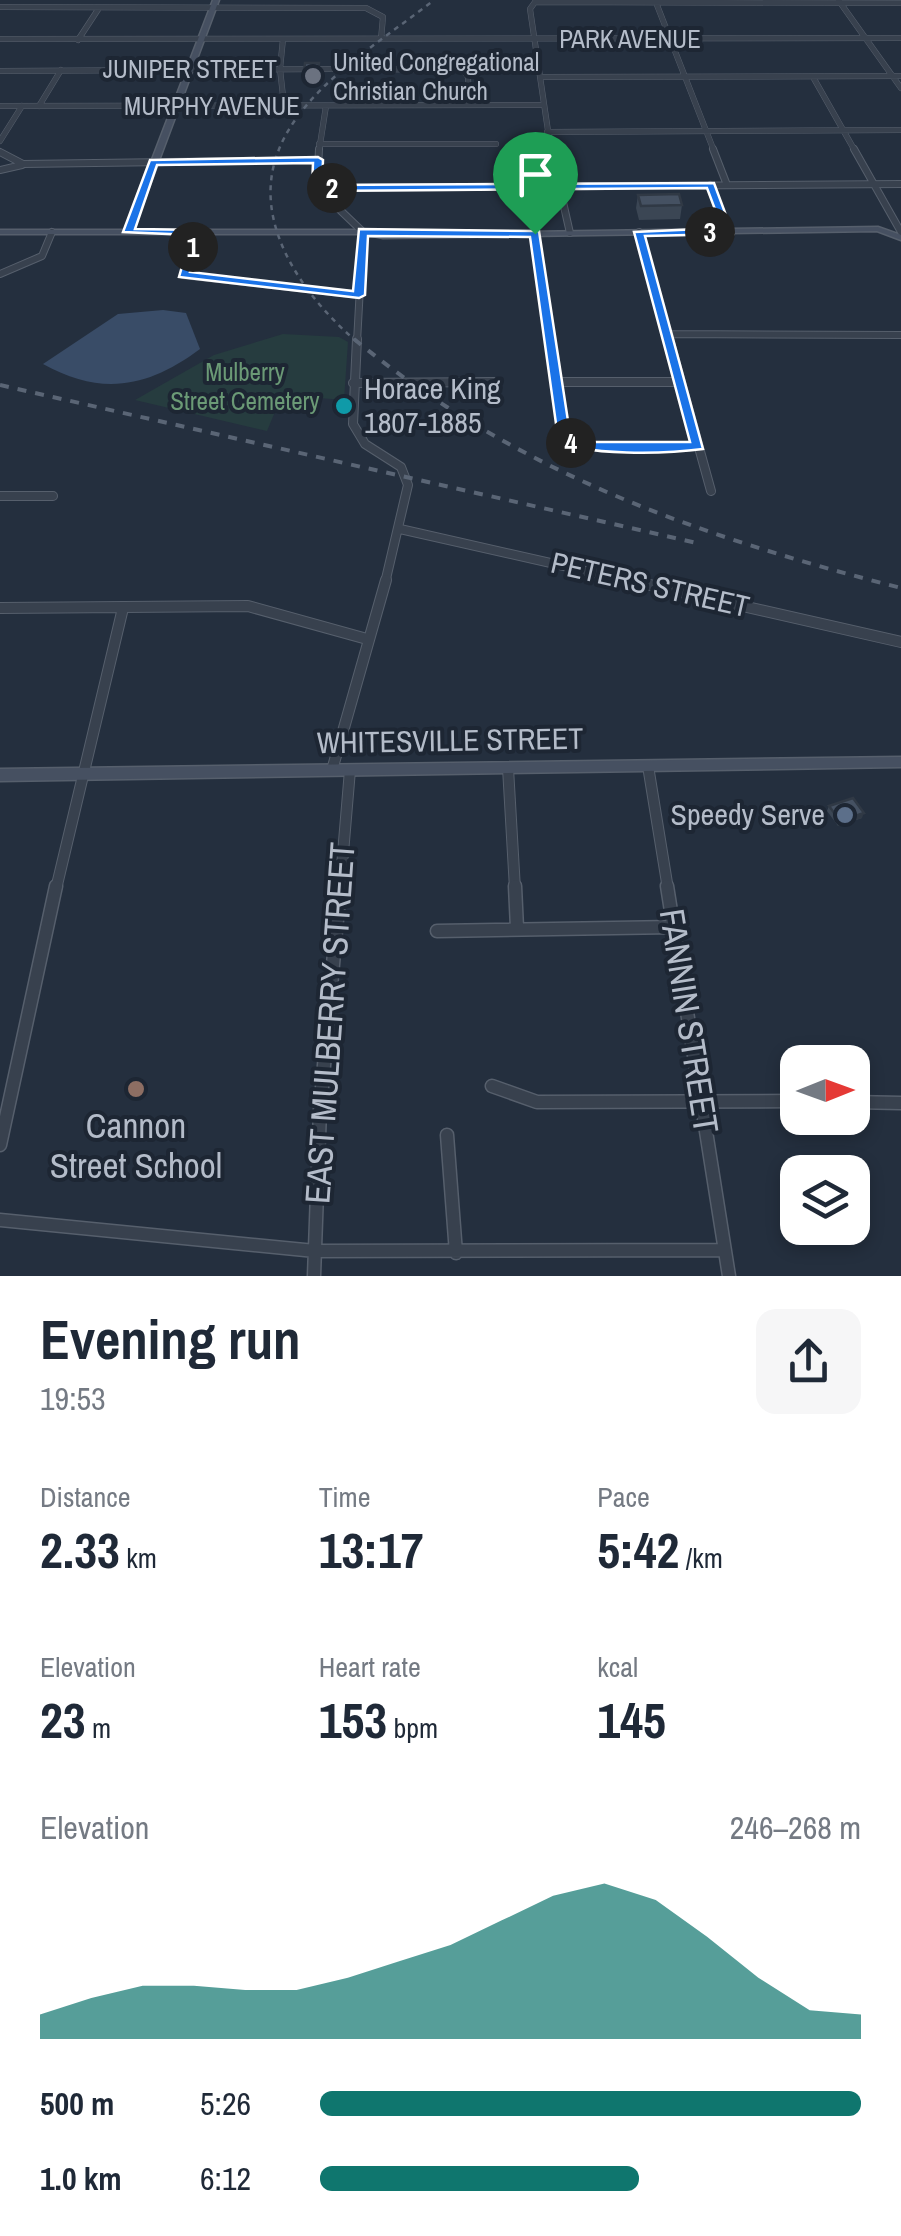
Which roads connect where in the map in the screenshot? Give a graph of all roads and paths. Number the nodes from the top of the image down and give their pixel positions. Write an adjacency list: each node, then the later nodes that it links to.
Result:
1 (543, 1): 2 (street); 15 (street)
2 (655, 1): 3 (street); 8 (street)
3 (839, 1): 4 (street); 9 (street)
4 (901, 3)
5 (214, 4): 7 (street); 12 (street); 14 (street)
6 (0, 8): 7 (street)
7 (99, 8): 16 (street)
8 (672, 38): 9 (street, PARK AVENUE); 15 (street, PARK AVENUE); 23 (street)
9 (866, 38): 10 (street, PARK AVENUE); 21 (street)
10 (901, 38)
11 (0, 39): 16 (street, PARK AVENUE)
12 (200, 39): 13 (street, PARK AVENUE); 16 (street, PARK AVENUE); 17 (street)
13 (283, 39): 14 (street, PARK AVENUE); 18 (street)
14 (381, 39): 15 (street, PARK AVENUE)
15 (535, 39): 25 (street)
16 (78, 40)
17 (188, 68): 18 (street, JUNIPER STREET); 20 (street, JUNIPER STREET); 33 (street)
18 (280, 69): 27 (street); 28 (street, JUNIPER STREET, bridge)
19 (0, 70): 20 (street, JUNIPER STREET)
20 (61, 70): 32 (street)
21 (892, 76): 22 (street); 24 (street); 26 (street)
22 (901, 76)
23 (686, 77): 24 (street); 25 (street); 35 (street)
24 (814, 77): 36 (street)
25 (541, 78): 29 (street)
26 (901, 88)
27 (284, 105): 33 (street, MURPHY AVENUE); 34 (street, MURPHY AVENUE)
28 (469, 105): 29 (street, MURPHY AVENUE); 34 (street, MURPHY AVENUE)
29 (544, 105): 38 (street)
30 (0, 106): 31 (street, MURPHY AVENUE)
31 (22, 106): 32 (street, MURPHY AVENUE); 39 (street)
32 (39, 106): 33 (street, MURPHY AVENUE)
33 (174, 106): 44 (street)
34 (326, 106): 40 (street)
35 (706, 130): 36 (street); 38 (street); 50 (street)
36 (844, 130): 37 (street); 47 (street)
37 (901, 130)
38 (548, 132): 51 (street)
39 (0, 141)
40 (319, 144): 41 (street); 43 (street)
41 (496, 144)
42 (0, 152): 45 (street)
43 (318, 160): 44 (street); 52 (street)
44 (154, 162): 45 (street); 56 (street)
45 (23, 164): 46 (street)
46 (0, 170)
47 (874, 184): 48 (street); 50 (street); 62 (street)
48 (901, 184)
49 (710, 185): 50 (street); 51 (street); 53 (street)
50 (727, 185)
51 (560, 186): 52 (street); 60 (street)
52 (317, 188): 58 (street)
53 (729, 231): 59 (street); 62 (street)
54 (0, 232): 55 (street)
55 (52, 232): 56 (street); 63 (street)
56 (128, 232): 57 (street)
57 (198, 232): 58 (street); 64 (street)
58 (363, 232): 61 (street); 64 (street)
59 (639, 232): 60 (street); 65 (street)
60 (570, 233): 61 (street)
61 (535, 234): 68 (street)
62 (901, 235)
63 (0, 274)
64 (359, 295): 70 (street)
65 (667, 334): 66 (street); 69 (street)
66 (901, 334)
67 (497, 382): 70 (street)
68 (556, 382): 69 (street); 71 (street)
69 (680, 382): 71 (street)
70 (353, 383): 75 (street)
71 (698, 446): 72 (street)
72 (710, 491)
73 (0, 496): 74 (street)
74 (53, 496)
75 (400, 529): 78 (street); 79 (street, PETERS STREET)
76 (0, 608): 77 (street)
77 (123, 608): 78 (street); 85 (street)
78 (367, 638): 83 (street)
79 (901, 642)
80 (901, 762): 81 (street, WHITESVILLE STREET)
81 (648, 766): 82 (street, WHITESVILLE STREET); 87 (street, FANNIN STREET)
82 (508, 768): 84 (street, WHITESVILLE STREET); 88 (street)
83 (332, 770): 84 (street, WHITESVILLE STREET); 85 (street, WHITESVILLE STREET)
84 (350, 770): 99 (street, EAST MULBERRY STREET)
85 (81, 774): 86 (street, WHITESVILLE STREET); 96 (street)
86 (0, 775)
87 (674, 927): 88 (street); 91 (street, FANNIN STREET)
88 (517, 928): 89 (street)
89 (437, 931)
90 (492, 1086): 91 (street)
91 (701, 1099): 92 (street); 98 (street, FANNIN STREET)
92 (780, 1100)
93 (870, 1102): 94 (street)
94 (901, 1103)
95 (447, 1134): 100 (street)
96 (0, 1145)
97 (0, 1220): 99 (street)
98 (725, 1250): 100 (street); 102 (street, FANNIN STREET)
99 (315, 1251): 100 (street); 101 (street, EAST MULBERRY STREET)
100 (456, 1253)
101 (314, 1276)
102 (729, 1276)

